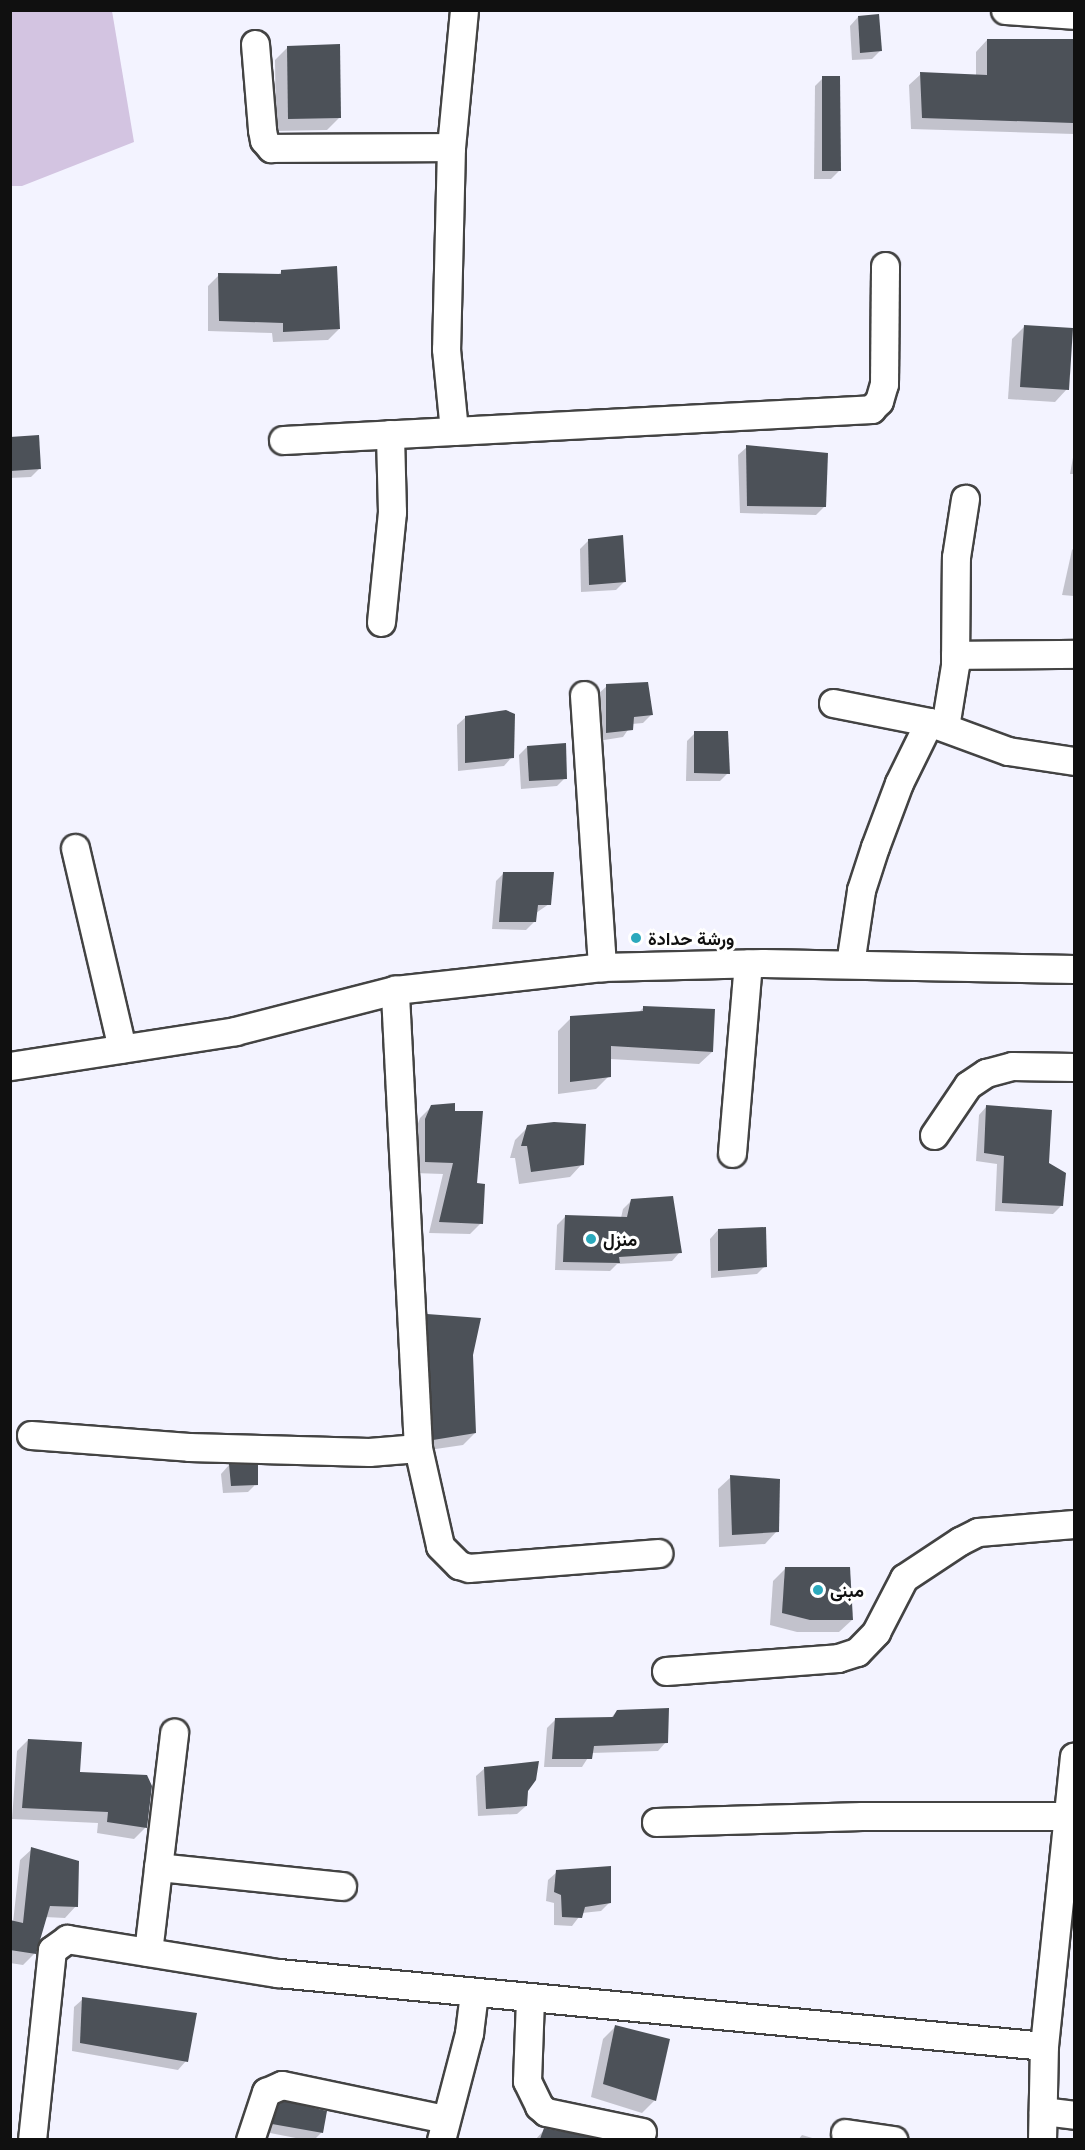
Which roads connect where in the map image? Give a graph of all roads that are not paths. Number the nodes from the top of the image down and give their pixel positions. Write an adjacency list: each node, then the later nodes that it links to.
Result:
1 (464, 10): 5 (street)
2 (1005, 10): 3 (street)
3 (1074, 15)
4 (255, 44): 5 (street)
5 (451, 147): 7 (street)
6 (885, 266): 7 (street)
7 (454, 431): 8 (street)
8 (390, 434): 9 (street); 11 (street)
9 (283, 440)
10 (965, 499): 13 (street)
11 (381, 622)
12 (1074, 654): 13 (street)
13 (955, 655): 16 (street)
14 (584, 695): 21 (street)
15 (833, 703): 16 (street)
16 (937, 724): 17 (street); 20 (street)
17 (1074, 761)
18 (75, 848): 24 (street)
19 (748, 964): 20 (street); 21 (street); 28 (street)
20 (850, 964): 22 (street)
21 (602, 967): 23 (street)
22 (1074, 969)
23 (395, 990): 24 (street); 30 (street)
24 (122, 1049): 25 (street)
25 (10, 1066)
26 (1074, 1067): 27 (street)
27 (934, 1135)
28 (732, 1153)
29 (31, 1435): 30 (street)
30 (418, 1448): 32 (street)
31 (1074, 1524): 33 (street)
32 (658, 1553)
33 (666, 1671)
34 (174, 1732): 38 (street)
35 (1074, 1757): 36 (street)
36 (1066, 1816): 37 (street); 40 (street)
37 (656, 1822)
38 (158, 1867): 39 (street); 41 (street)
39 (342, 1886)
40 (1068, 1911): 44 (street)
41 (148, 1952): 42 (street); 50 (street)
42 (474, 1993): 43 (street); 47 (street)
43 (530, 1999): 44 (street); 48 (street)
44 (1044, 2046): 45 (street)
45 (1043, 2111): 46 (street); 53 (street)
46 (1074, 2115)
47 (443, 2129): 51 (street)
48 (642, 2132)
49 (845, 2133): 52 (street)
50 (32, 2139)
51 (250, 2139)
52 (893, 2139)
53 (1042, 2139)

